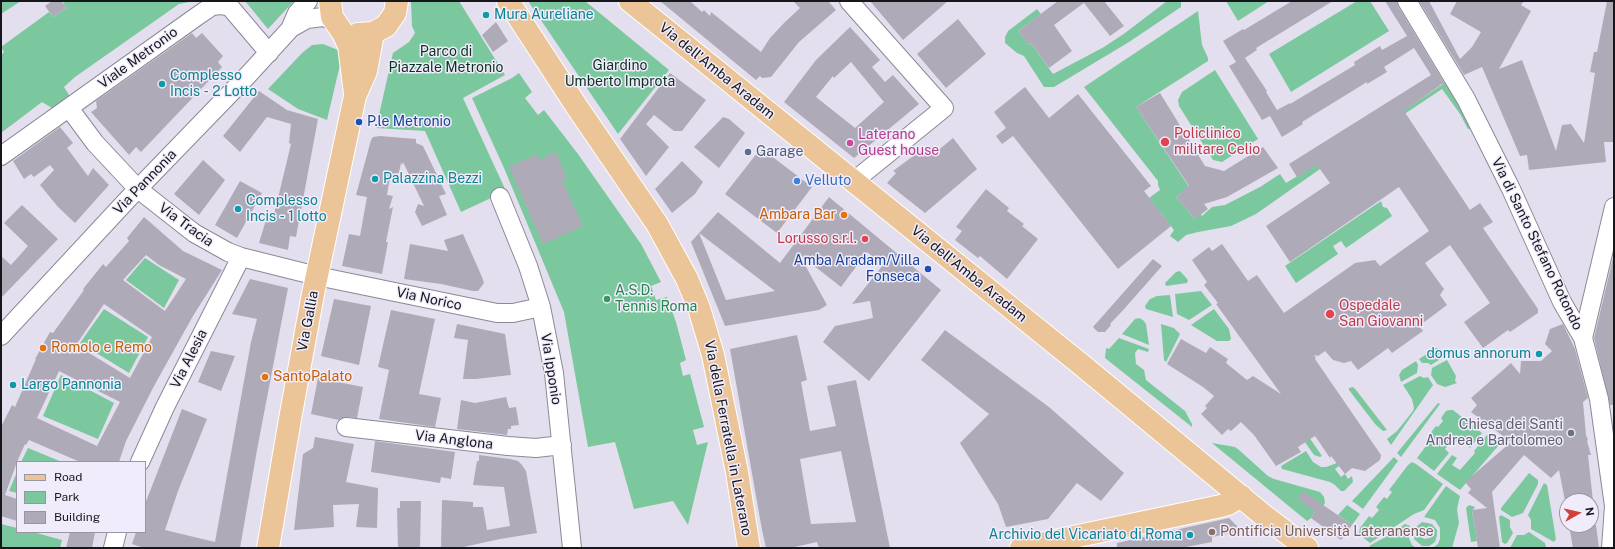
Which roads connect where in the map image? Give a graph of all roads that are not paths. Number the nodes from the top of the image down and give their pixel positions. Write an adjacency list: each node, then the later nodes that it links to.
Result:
1 (308, 1): 8 (street)
2 (397, 1): 9 (main road)
3 (508, 1): 32 (main road, Via della Ferratella in Laterano)
4 (630, 1): 14 (main road, Via dell'Amba Aradam)
5 (849, 1): 14 (street)
6 (1407, 1): 22 (street, Via di Santo Stefano Rotondo)
7 (332, 11): 8 (street); 9 (main road); 11 (main road)
8 (291, 28): 10 (street, Via Pannonia)
9 (373, 33): 11 (main road)
10 (269, 53): 12 (street, Viale Metronio); 15 (street, Via Pannonia)
11 (355, 96): 19 (main road, Via Gallia)
12 (69, 108): 13 (street, Viale Metronio); 15 (street, Via Tracia)
13 (1, 156)
14 (854, 181): 26 (main road, Via dell'Amba Aradam)
15 (138, 188): 18 (street, Via Tracia); 21 (street, Via Pannonia)
16 (500, 197): 20 (street, Via Ipponio)
17 (1614, 207): 22 (street)
18 (241, 257): 19 (street, Via Tracia); 25 (street, Via Alesia)
19 (317, 276): 20 (street, Via Norico); 30 (main road, Via Gallia)
20 (541, 307): 24 (street, Via Ipponio)
21 (1, 336)
22 (1583, 338): 27 (street, Via di Santo Stefano Rotondo)
23 (346, 427): 24 (street, Via Anglona)
24 (562, 446): 31 (street, Via Ipponio)
25 (140, 461)
26 (1241, 496): 33 (main road); 34 (main road, Via dell'Amba Aradam)
27 (1614, 506): 35 (street, Via di Santo Stefano Rotondo)
28 (117, 533): 29 (street)
29 (112, 548)
30 (268, 548)
31 (572, 548)
32 (749, 548)
33 (1021, 548)
34 (1306, 548)
35 (1611, 548)

